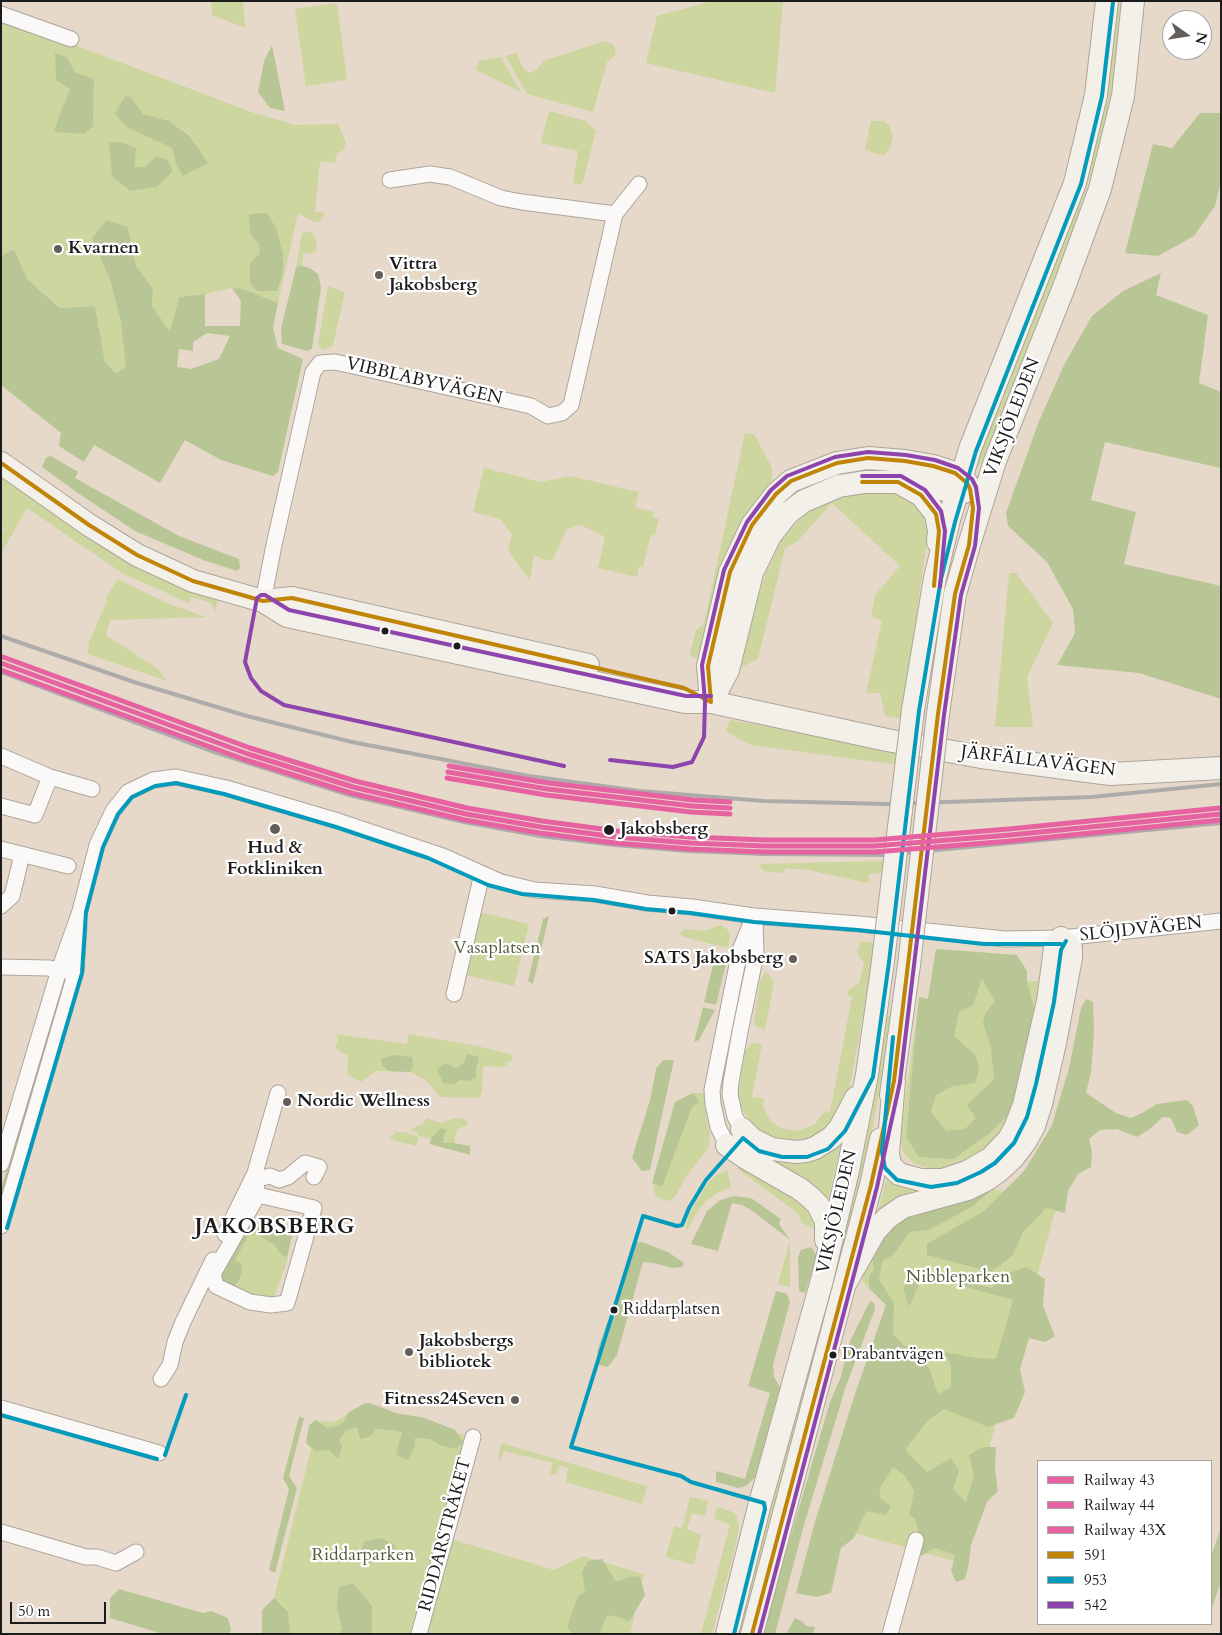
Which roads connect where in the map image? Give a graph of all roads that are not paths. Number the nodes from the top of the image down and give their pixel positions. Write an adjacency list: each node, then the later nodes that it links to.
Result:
1 (1107, 1): 8 (main road, VIKSJÖLEDEN)
2 (1133, 1): 9 (main road, VIKSJÖLEDEN)
3 (1, 14): 4 (street)
4 (71, 39)
5 (390, 180): 7 (street)
6 (639, 184): 7 (street, VIBBLABYVÄGEN)
7 (615, 214): 16 (street, VIBBLABYVÄGEN)
8 (970, 450): 11 (main road); 13 (main road, VIKSJÖLEDEN)
9 (995, 461): 13 (main road); 14 (main road, VIKSJÖLEDEN)
10 (1, 463): 16 (main road, JÄRFÄLLAVÄGEN)
11 (933, 466): 13 (main road); 17 (main road)
12 (898, 482): 13 (main road); 15 (main road); 17 (main road)
13 (963, 486): 14 (main road); 15 (main road, VIKSJÖLEDEN)
14 (968, 545): 37 (main road, VIKSJÖLEDEN, bridge)
15 (935, 578): 36 (main road, VIKSJÖLEDEN, bridge)
16 (263, 601): 17 (main road, JÄRFÄLLAVÄGEN)
17 (710, 702): 19 (main road, JÄRFÄLLAVÄGEN)
18 (1, 756): 20 (street)
19 (1221, 768)
20 (50, 777): 21 (street); 22 (street)
21 (92, 789)
22 (1, 806)
23 (1, 849): 24 (street)
24 (22, 855): 25 (street); 27 (street)
25 (68, 866)
26 (482, 874): 28 (street, SLÖJDVÄGEN); 29 (street, SLÖJDVÄGEN); 35 (street)
27 (1, 906)
28 (80, 911): 33 (street); 34 (street)
29 (754, 916): 31 (street, SLÖJDVÄGEN); 39 (street); 40 (street)
30 (1221, 921): 31 (street, SLÖJDVÄGEN)
31 (1061, 938): 37 (main road); 46 (main road)
32 (1, 968): 33 (street)
33 (59, 970): 34 (street); 41 (street)
34 (76, 971): 44 (street)
35 (454, 994)
36 (868, 1074): 39 (main road); 45 (main road, VIKSJÖLEDEN)
37 (894, 1080): 46 (main road, VIKSJÖLEDEN)
38 (278, 1093): 43 (street)
39 (742, 1129)
40 (727, 1145): 45 (main road)
41 (1, 1164)
42 (314, 1177): 43 (street)
43 (252, 1193): 43 (street); 47 (street)
44 (1, 1226)
45 (822, 1280): 55 (main road, VIKSJÖLEDEN)
46 (846, 1282): 56 (main road, VIKSJÖLEDEN)
47 (161, 1379)
48 (1, 1408): 50 (street)
49 (473, 1437): 54 (street, RIDDARSTRÅKET)
50 (159, 1453)
51 (1, 1532): 53 (street)
52 (916, 1540): 57 (street)
53 (136, 1552)
54 (419, 1634)
55 (727, 1634)
56 (752, 1634)
57 (890, 1634)

